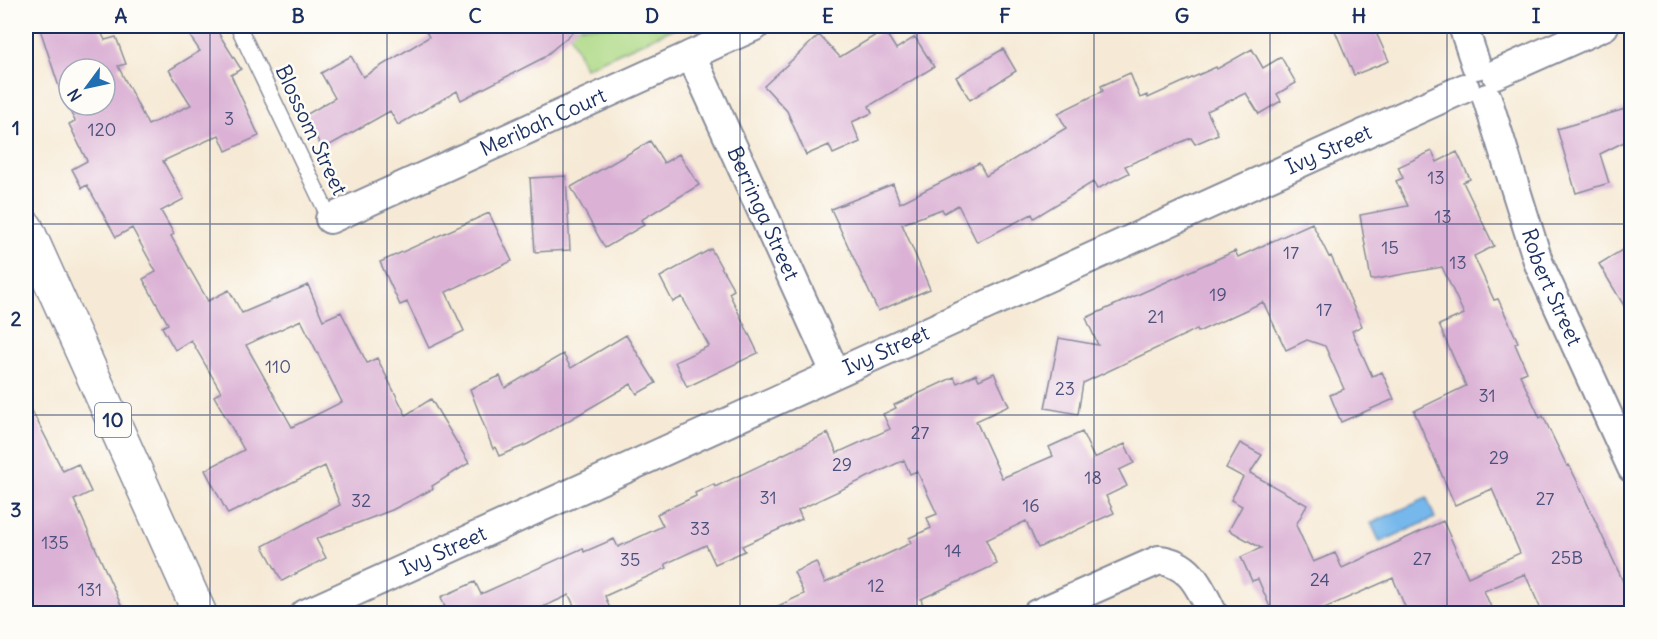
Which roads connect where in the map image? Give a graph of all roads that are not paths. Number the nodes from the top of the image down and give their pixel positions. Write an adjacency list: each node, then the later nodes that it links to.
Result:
1 (238, 26): 7 (lane, Blossom Street)
2 (755, 26): 5 (street, Meribah Court)
3 (1463, 26): 6 (street, Robert Street)
4 (1604, 26): 6 (street, Ivy Street)
5 (691, 54): 7 (street, Meribah Court); 9 (street, Berringa Street)
6 (1481, 81): 9 (street, Ivy Street); 10 (street, Robert Street)
7 (330, 219)
8 (26, 227): 11 (highway, 10)
9 (835, 372): 12 (street, Ivy Street)
10 (1632, 468)
11 (200, 614)
12 (305, 614)
13 (1037, 614): 14 (street)
14 (1213, 614)

